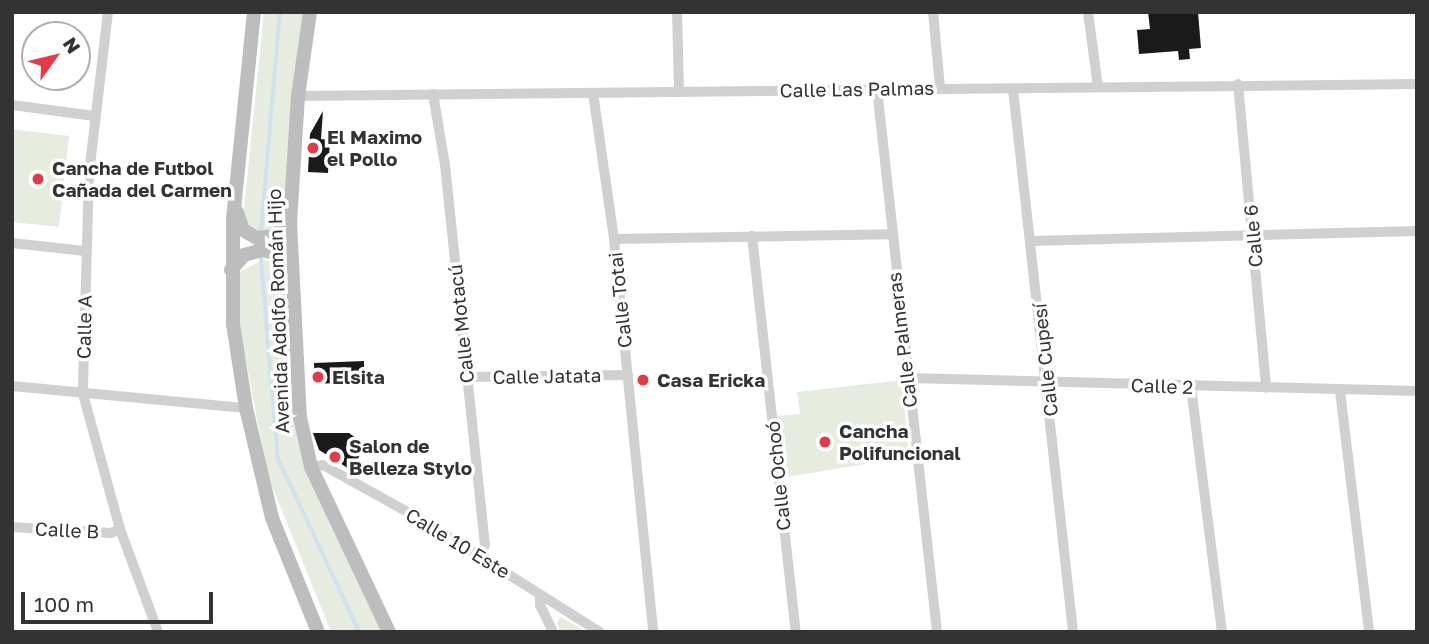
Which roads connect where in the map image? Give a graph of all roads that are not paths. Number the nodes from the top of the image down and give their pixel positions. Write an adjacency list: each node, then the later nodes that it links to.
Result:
1 (108, 12): 18 (street, Calle A)
2 (254, 12): 19 (main road, Avenida Adolfo Román Hijo)
3 (310, 12): 16 (main road, Avenida Adolfo Román Hijo)
4 (677, 12): 13 (street)
5 (933, 12): 10 (street)
6 (1088, 12): 9 (street)
7 (1238, 84): 8 (street, Calle Las Palmas); 9 (street, Calle Las Palmas); 23 (street, Calle 6)
8 (1417, 84)
9 (1098, 87): 12 (street, Calle Las Palmas)
10 (940, 88): 11 (street, Calle Las Palmas); 12 (street, Calle Las Palmas)
11 (877, 89): 13 (street, Calle Las Palmas); 22 (street, Calle Palmeras)
12 (1013, 89): 26 (street, Calle Cupesí)
13 (679, 90): 14 (street, Calle Las Palmas)
14 (593, 93): 15 (street, Calle Las Palmas); 25 (street, Calle Totai)
15 (433, 94): 16 (street, Calle Las Palmas); 32 (street, Calle Motacú)
16 (298, 96): 20 (main road, Avenida Adolfo Román Hijo)
17 (12, 105): 18 (street)
18 (94, 116): 28 (street, Calle A)
19 (237, 168): 20 (main road); 29 (main road, Avenida Adolfo Román Hijo)
20 (289, 225): 30 (main road, Avenida Adolfo Román Hijo)
21 (1417, 232): 23 (street)
22 (890, 234): 24 (street); 33 (street, Calle Palmeras)
23 (1253, 234): 26 (street); 37 (street, Calle 6)
24 (752, 236): 25 (street); 55 (street, Calle Ochoó)
25 (614, 239): 31 (street, Calle Totai)
26 (1031, 241): 34 (street, Calle Cupesí)
27 (12, 243): 28 (street)
28 (85, 251): 40 (street, Calle A)
29 (234, 266): 30 (main road); 41 (main road, Avenida Adolfo Román Hijo)
30 (289, 266): 42 (main road, Avenida Adolfo Román Hijo)
31 (628, 375): 32 (street, Calle Jatata); 54 (street, Calle Totai)
32 (466, 377): 45 (street, Calle Motacú)
33 (907, 378): 34 (street, Calle 2); 56 (street, Calle Palmeras)
34 (1047, 381): 36 (street, Calle 2); 57 (street, Calle Cupesí)
35 (12, 386): 40 (street)
36 (1191, 387): 37 (street, Calle 2); 58 (street)
37 (1266, 388): 38 (street, Calle 2)
38 (1340, 391): 39 (street, Calle 2); 59 (street)
39 (1417, 391)
40 (83, 394): 41 (street); 44 (street, Calle A)
41 (246, 408): 47 (main road, Avenida Adolfo Román Hijo)
42 (311, 467): 45 (street, Calle 10 Este); 51 (main road, Avenida Adolfo Román Hijo)
43 (12, 527): 44 (street, Calle B)
44 (120, 529): 48 (street, Calle A)
45 (482, 555): 46 (street, Calle 10 Este)
46 (540, 596): 52 (street); 53 (street, Calle 10 Este)
47 (311, 617): 49 (main road, Avenida Adolfo Román Hijo); 50 (main road)
48 (159, 632)
49 (318, 632)
50 (323, 632)
51 (389, 632)
52 (553, 632)
53 (600, 632)
54 (653, 632)
55 (796, 632)
56 (937, 632)
57 (1073, 632)
58 (1222, 632)
59 (1369, 632)

